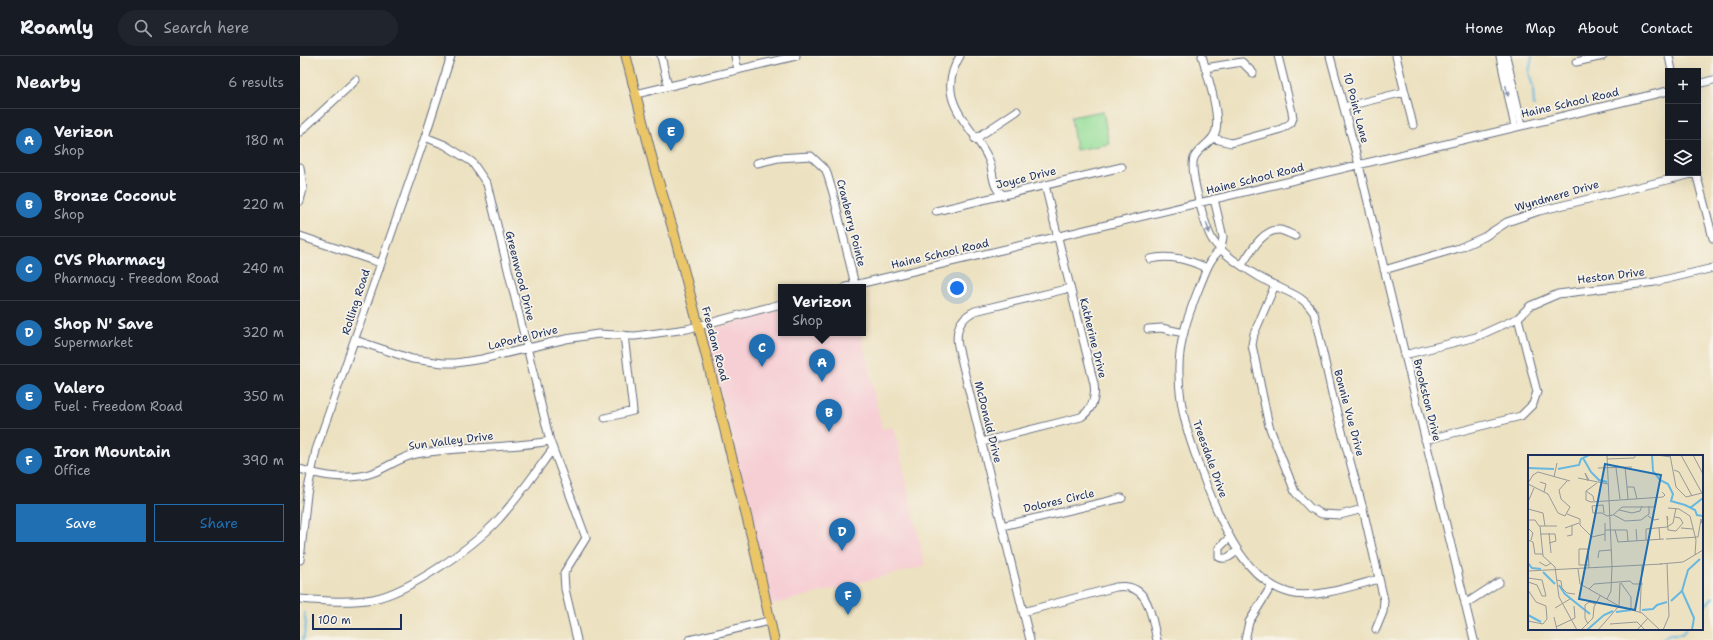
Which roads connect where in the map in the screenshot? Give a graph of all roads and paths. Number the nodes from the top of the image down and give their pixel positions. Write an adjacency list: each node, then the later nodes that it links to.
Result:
1 (451, 56): 34 (street, Rolling Road)
2 (626, 56): 28 (main road, Freedom Road)
3 (661, 56): 25 (street)
4 (735, 56): 20 (street)
5 (762, 56): 17 (street)
6 (796, 56): 17 (street)
7 (960, 56): 36 (street)
8 (1202, 56): 18 (street)
9 (1278, 56): 35 (street)
10 (1330, 56): 29 (street, 10 Point Lane)
11 (1396, 56): 26 (street)
12 (1500, 56): 32 (street, one-way to 32)
13 (1506, 56): 32 (street)
14 (1603, 56): 16 (street)
15 (1668, 56): 19 (street)
16 (1576, 62)
17 (764, 64): 20 (street)
18 (1205, 68): 21 (street); 35 (street)
19 (1671, 68)
20 (738, 70): 25 (street)
21 (1253, 73)
22 (356, 80): 33 (street)
23 (1713, 80): 24 (street)
24 (1701, 83)
25 (668, 86): 28 (street)
26 (1404, 92): 29 (street); 31 (street)
27 (1665, 92): 32 (street, Haine School Road)
28 (636, 94): 66 (main road, Freedom Road)
29 (1344, 107): 38 (street, 10 Point Lane)
30 (1017, 111): 36 (street)
31 (1413, 125)
32 (1519, 126): 38 (street, Haine School Road)
33 (300, 132)
34 (425, 137): 55 (street, Rolling Road); 71 (street, Greenwood Drive)
35 (1212, 138): 47 (street, Bonnie Vue Drive)
36 (975, 139): 44 (street)
37 (757, 163): 60 (street, Cranberry Pointe)
38 (1359, 165): 45 (street, Haine School Road); 59 (street, Brookston Drive)
39 (300, 167): 46 (street)
40 (1122, 167): 43 (street, Joyce Drive)
41 (1684, 176): 59 (street, Wyndmere Drive)
42 (1697, 176): 52 (street)
43 (1045, 185): 44 (street, Joyce Drive); 51 (street, Katherine Drive)
44 (1004, 195): 48 (street, Joyce Drive)
45 (1214, 199): 47 (street, Haine School Road); 53 (street)
46 (300, 201)
47 (1200, 203): 51 (street, Haine School Road); 53 (street, Bonnie Vue Drive, one-way to 53)
48 (936, 211)
49 (300, 236): 55 (street)
50 (1294, 236): 56 (street)
51 (1058, 237): 61 (street, Haine School Road); 63 (street, Katherine Drive)
52 (1713, 238)
53 (1221, 249): 56 (street, Bonnie Vue Drive); 57 (street, Treesdale Drive)
54 (1150, 259): 57 (street)
55 (380, 263): 70 (street, Rolling Road)
56 (1242, 265): 62 (street, Bonnie Vue Drive)
57 (1207, 268): 68 (street, Treesdale Drive)
58 (1713, 268): 65 (street, Heston Drive)
59 (1384, 270): 72 (street, Brookston Drive)
60 (855, 284)
61 (859, 284)
62 (1275, 285): 81 (street, Bonnie Vue Drive); 81 (street)
63 (1070, 288): 76 (street, Katherine Drive); 76 (street, McDonald Drive)
64 (778, 305): 66 (street)
65 (1518, 318): 72 (street, Heston Drive); 74 (street)
66 (698, 327): 69 (street, LaPorte Drive); 92 (main road, Freedom Road)
67 (1148, 329): 68 (street)
68 (1184, 333): 83 (street, Treesdale Drive)
69 (624, 335): 71 (street, LaPorte Drive); 73 (street)
70 (355, 340): 71 (street, LaPorte Drive); 79 (street, Rolling Road)
71 (526, 348): 75 (street, Greenwood Drive)
72 (1404, 355): 74 (street, Brookston Drive)
73 (605, 418)
74 (1425, 440): 90 (street, Brookston Drive)
75 (550, 441): 77 (street, Greenwood Drive); 79 (street, Sun Valley Drive)
76 (982, 442): 82 (street, McDonald Drive)
77 (552, 450): 89 (street); 94 (street, Greenwood Drive)
78 (300, 469): 79 (street, Sun Valley Drive)
79 (310, 472): 85 (street, Rolling Road)
80 (1122, 498): 82 (street, Dolores Circle)
81 (1363, 509): 86 (street, Bonnie Vue Drive)
82 (1002, 526): 91 (street, McDonald Drive)
83 (1230, 538): 84 (street, Treesdale Drive); 84 (street)
84 (1238, 550): 88 (street, Treesdale Drive)
85 (300, 560)
86 (1379, 579): 88 (street, Treesdale Drive); 93 (street, Bonnie Vue Drive)
87 (1499, 582): 90 (street)
88 (1272, 585): 99 (street)
89 (300, 599)
90 (1465, 604): 100 (street, Brookston Drive)
91 (1023, 612): 97 (street, McDonald Drive); 98 (street)
92 (769, 621): 95 (street); 96 (main road, Freedom Road)
93 (1376, 629)
94 (577, 640)
95 (689, 640)
96 (774, 640)
97 (1030, 640)
98 (1156, 640)
99 (1245, 640)
100 (1474, 640)

